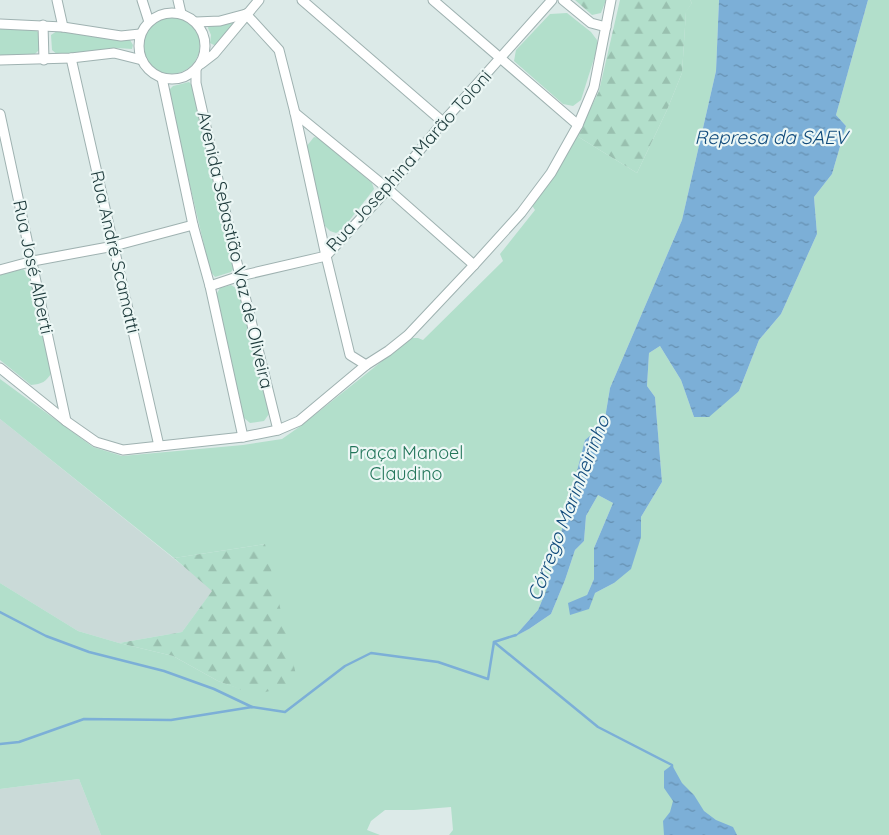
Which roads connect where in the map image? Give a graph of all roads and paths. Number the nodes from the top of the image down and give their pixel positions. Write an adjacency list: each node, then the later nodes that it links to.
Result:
1 (57, 0): 16 (street)
2 (142, 0): 12 (street)
3 (178, 0): 10 (street)
4 (259, 0): 11 (street)
5 (302, 0): 28 (street)
6 (433, 0): 20 (street)
7 (552, 0): 20 (street, Rua Josephina Marão Toloni)
8 (563, 0): 17 (street)
9 (611, 0): 17 (street)
10 (181, 13): 12 (street); 13 (street)
11 (246, 14): 13 (street); 24 (street); 26 (street)
12 (148, 22): 18 (street)
13 (196, 22): 24 (street)
14 (0, 24): 15 (street)
15 (43, 25): 16 (street); 22 (street)
16 (63, 27): 18 (street)
17 (606, 27): 29 (street)
18 (140, 34): 23 (street)
19 (71, 58): 22 (street); 23 (street); 32 (street, Rua André Scamatti)
20 (501, 59): 28 (street, Rua Josephina Marão Toloni); 29 (street)
21 (0, 60): 22 (street)
22 (44, 60)
23 (142, 60): 25 (street)
24 (198, 68): 25 (street); 37 (street, Avenida Sebastião Vaz de Oliveira)
25 (162, 78): 31 (street, Avenida Sebastião Vaz de Oliveira)
26 (295, 113): 30 (street); 33 (street)
27 (0, 114): 34 (street, Rua José Alberti)
28 (443, 122): 30 (street, Rua Josephina Marão Toloni)
29 (578, 125): 35 (street)
30 (388, 189): 33 (street, Rua Josephina Marão Toloni); 35 (street)
31 (193, 225): 32 (street); 38 (street, Avenida Sebastião Vaz de Oliveira)
32 (114, 246): 34 (street); 44 (street, Rua André Scamatti)
33 (326, 256): 37 (street, Rua Josephina Marão Toloni); 39 (street)
34 (32, 261): 36 (street); 41 (street, Rua José Alberti)
35 (474, 265): 39 (street)
36 (0, 270)
37 (240, 276): 38 (street, Rua Josephina Marão Toloni); 42 (street, Avenida Sebastião Vaz de Oliveira)
38 (210, 286): 43 (street, Avenida Sebastião Vaz de Oliveira)
39 (366, 365): 42 (street)
40 (0, 368): 41 (street)
41 (66, 421): 44 (street)
42 (278, 430): 43 (street)
43 (243, 437): 44 (street)
44 (159, 446)

